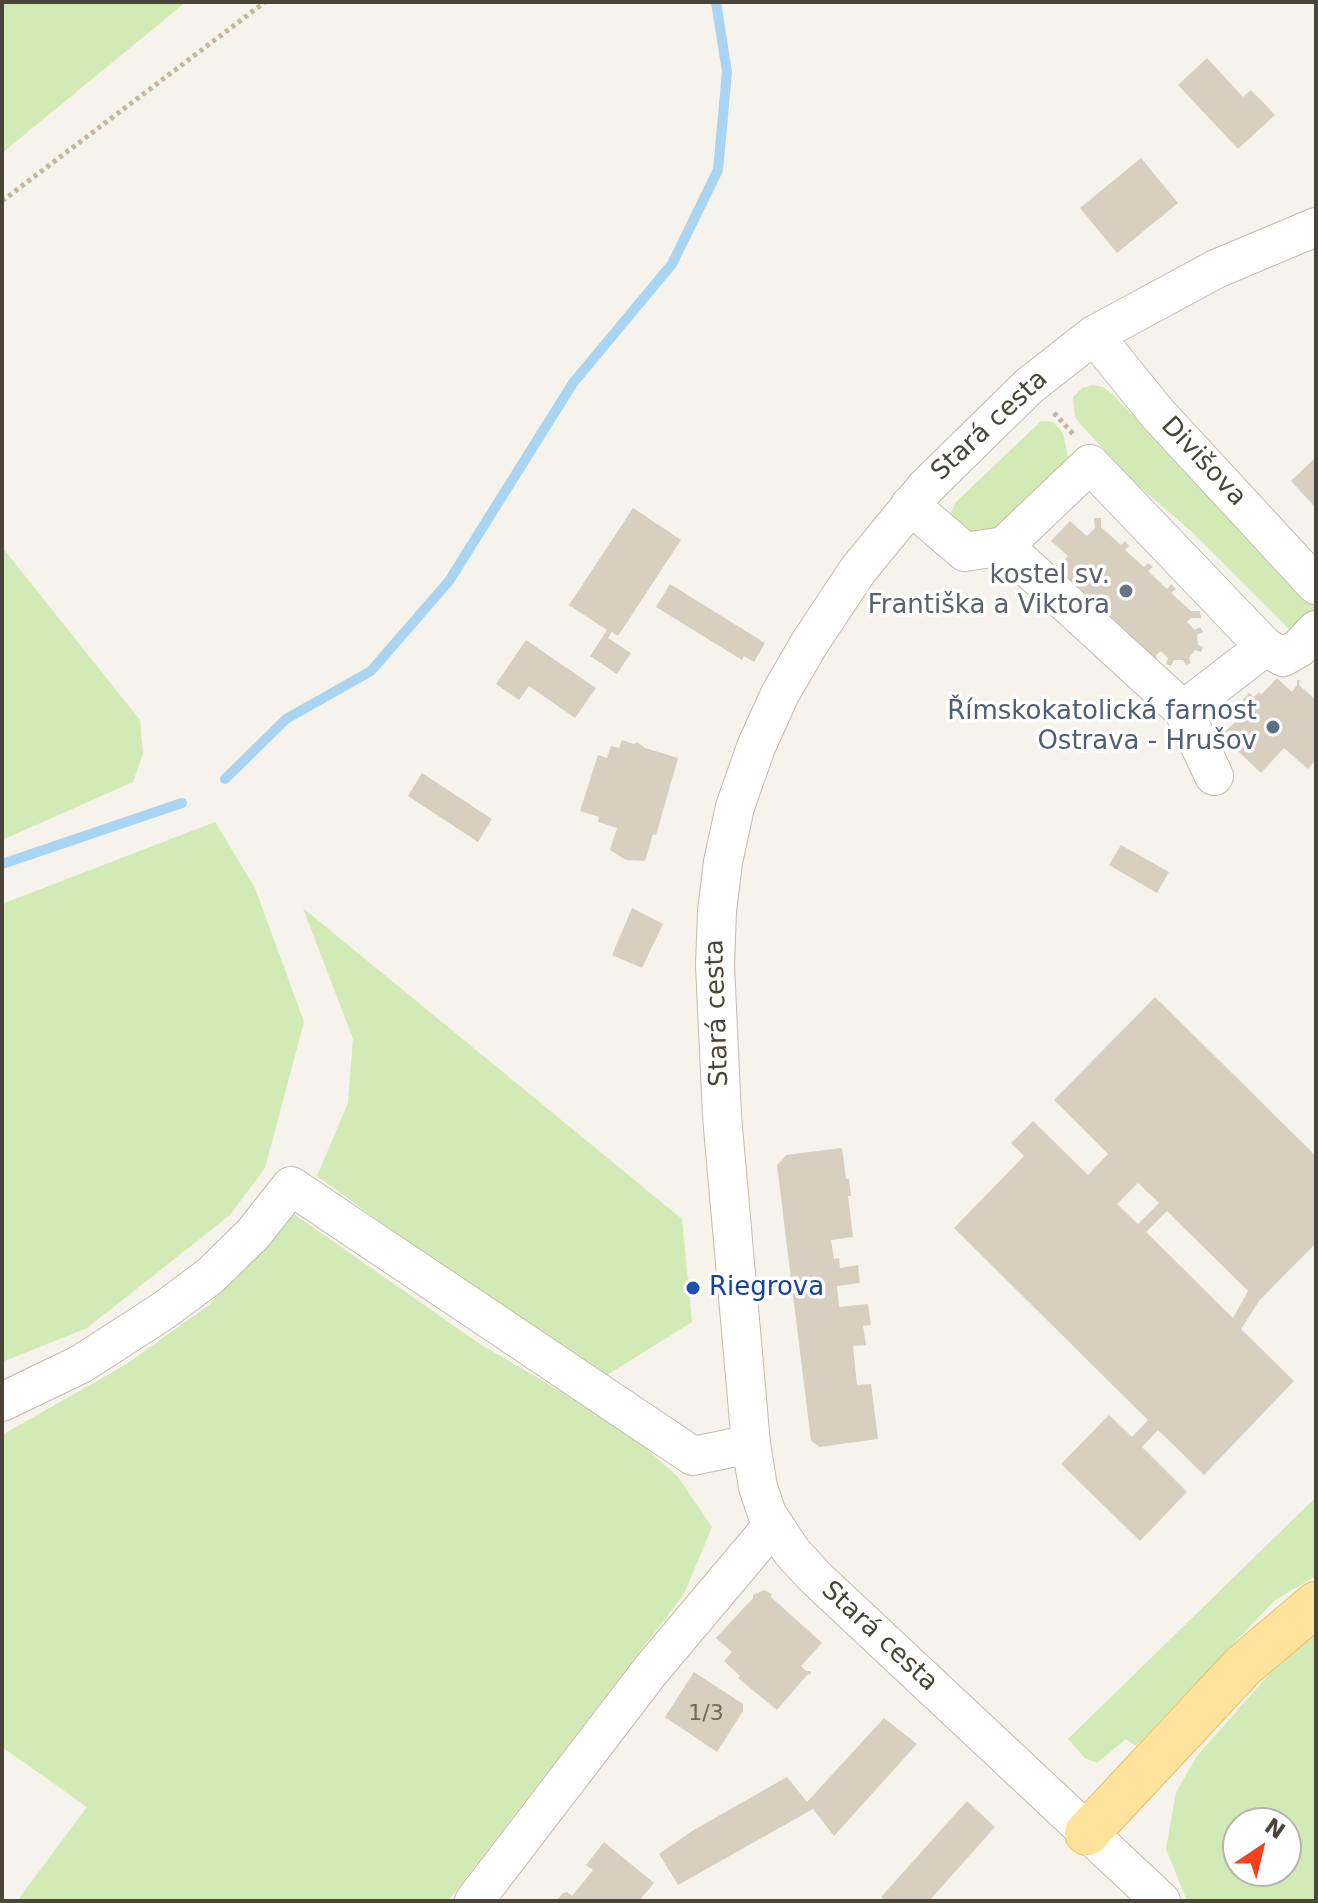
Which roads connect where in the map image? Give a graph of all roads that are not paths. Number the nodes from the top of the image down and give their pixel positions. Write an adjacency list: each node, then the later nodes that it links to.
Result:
1 (1316, 227): 2 (street, Stará cesta)
2 (1094, 335): 3 (street, Stará cesta); 5 (street, Divišova)
3 (910, 505): 4 (street); 11 (street, Stará cesta)
4 (1004, 546): 7 (street); 8 (street)
5 (1316, 585)
6 (1316, 630): 7 (street)
7 (1265, 647): 8 (street)
8 (1183, 710): 9 (street)
9 (1214, 776)
10 (2, 1402): 11 (street)
11 (751, 1444): 12 (street, Stará cesta)
12 (773, 1525): 14 (street, Stará cesta); 15 (street)
13 (1316, 1604): 14 (main road)
14 (1087, 1833): 16 (street, Stará cesta)
15 (474, 1901)
16 (1161, 1901)

